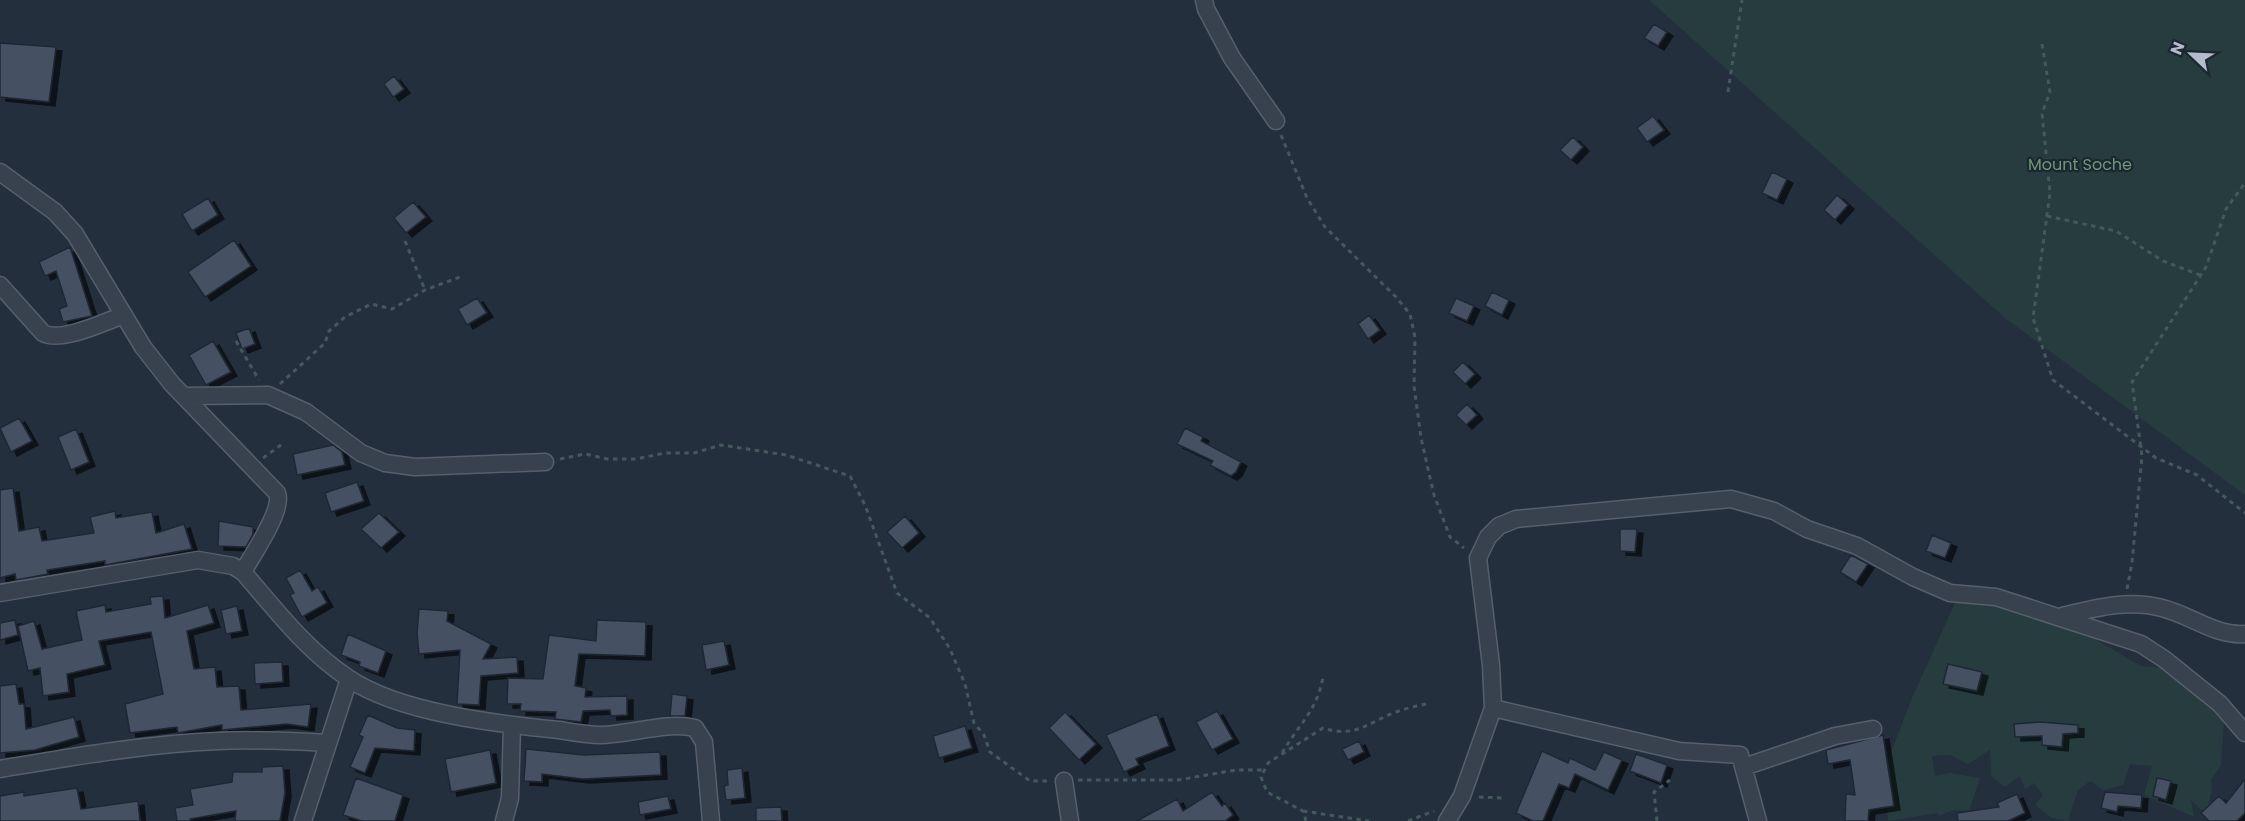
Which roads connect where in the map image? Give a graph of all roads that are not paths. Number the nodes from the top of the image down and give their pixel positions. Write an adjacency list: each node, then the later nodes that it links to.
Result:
1 (1204, 0): 2 (street)
2 (1276, 121)
3 (0, 172): 5 (street)
4 (0, 285): 5 (street)
5 (124, 315): 6 (street)
6 (185, 396): 7 (street); 8 (street)
7 (545, 462)
8 (243, 572): 9 (street); 12 (street)
9 (0, 593)
10 (2061, 617): 11 (street); 13 (street); 16 (street)
11 (2245, 634)
12 (349, 679): 14 (street); 17 (street)
13 (1493, 708): 18 (street); 25 (street)
14 (512, 726): 22 (street); 23 (street)
15 (1873, 729): 18 (street)
16 (2245, 733)
17 (328, 743): 19 (street); 21 (street)
18 (1744, 767): 26 (street)
19 (0, 769)
20 (1064, 781): 24 (street)
21 (303, 821)
22 (504, 821)
23 (711, 821)
24 (1070, 821)
25 (1447, 821)
26 (1758, 821)

